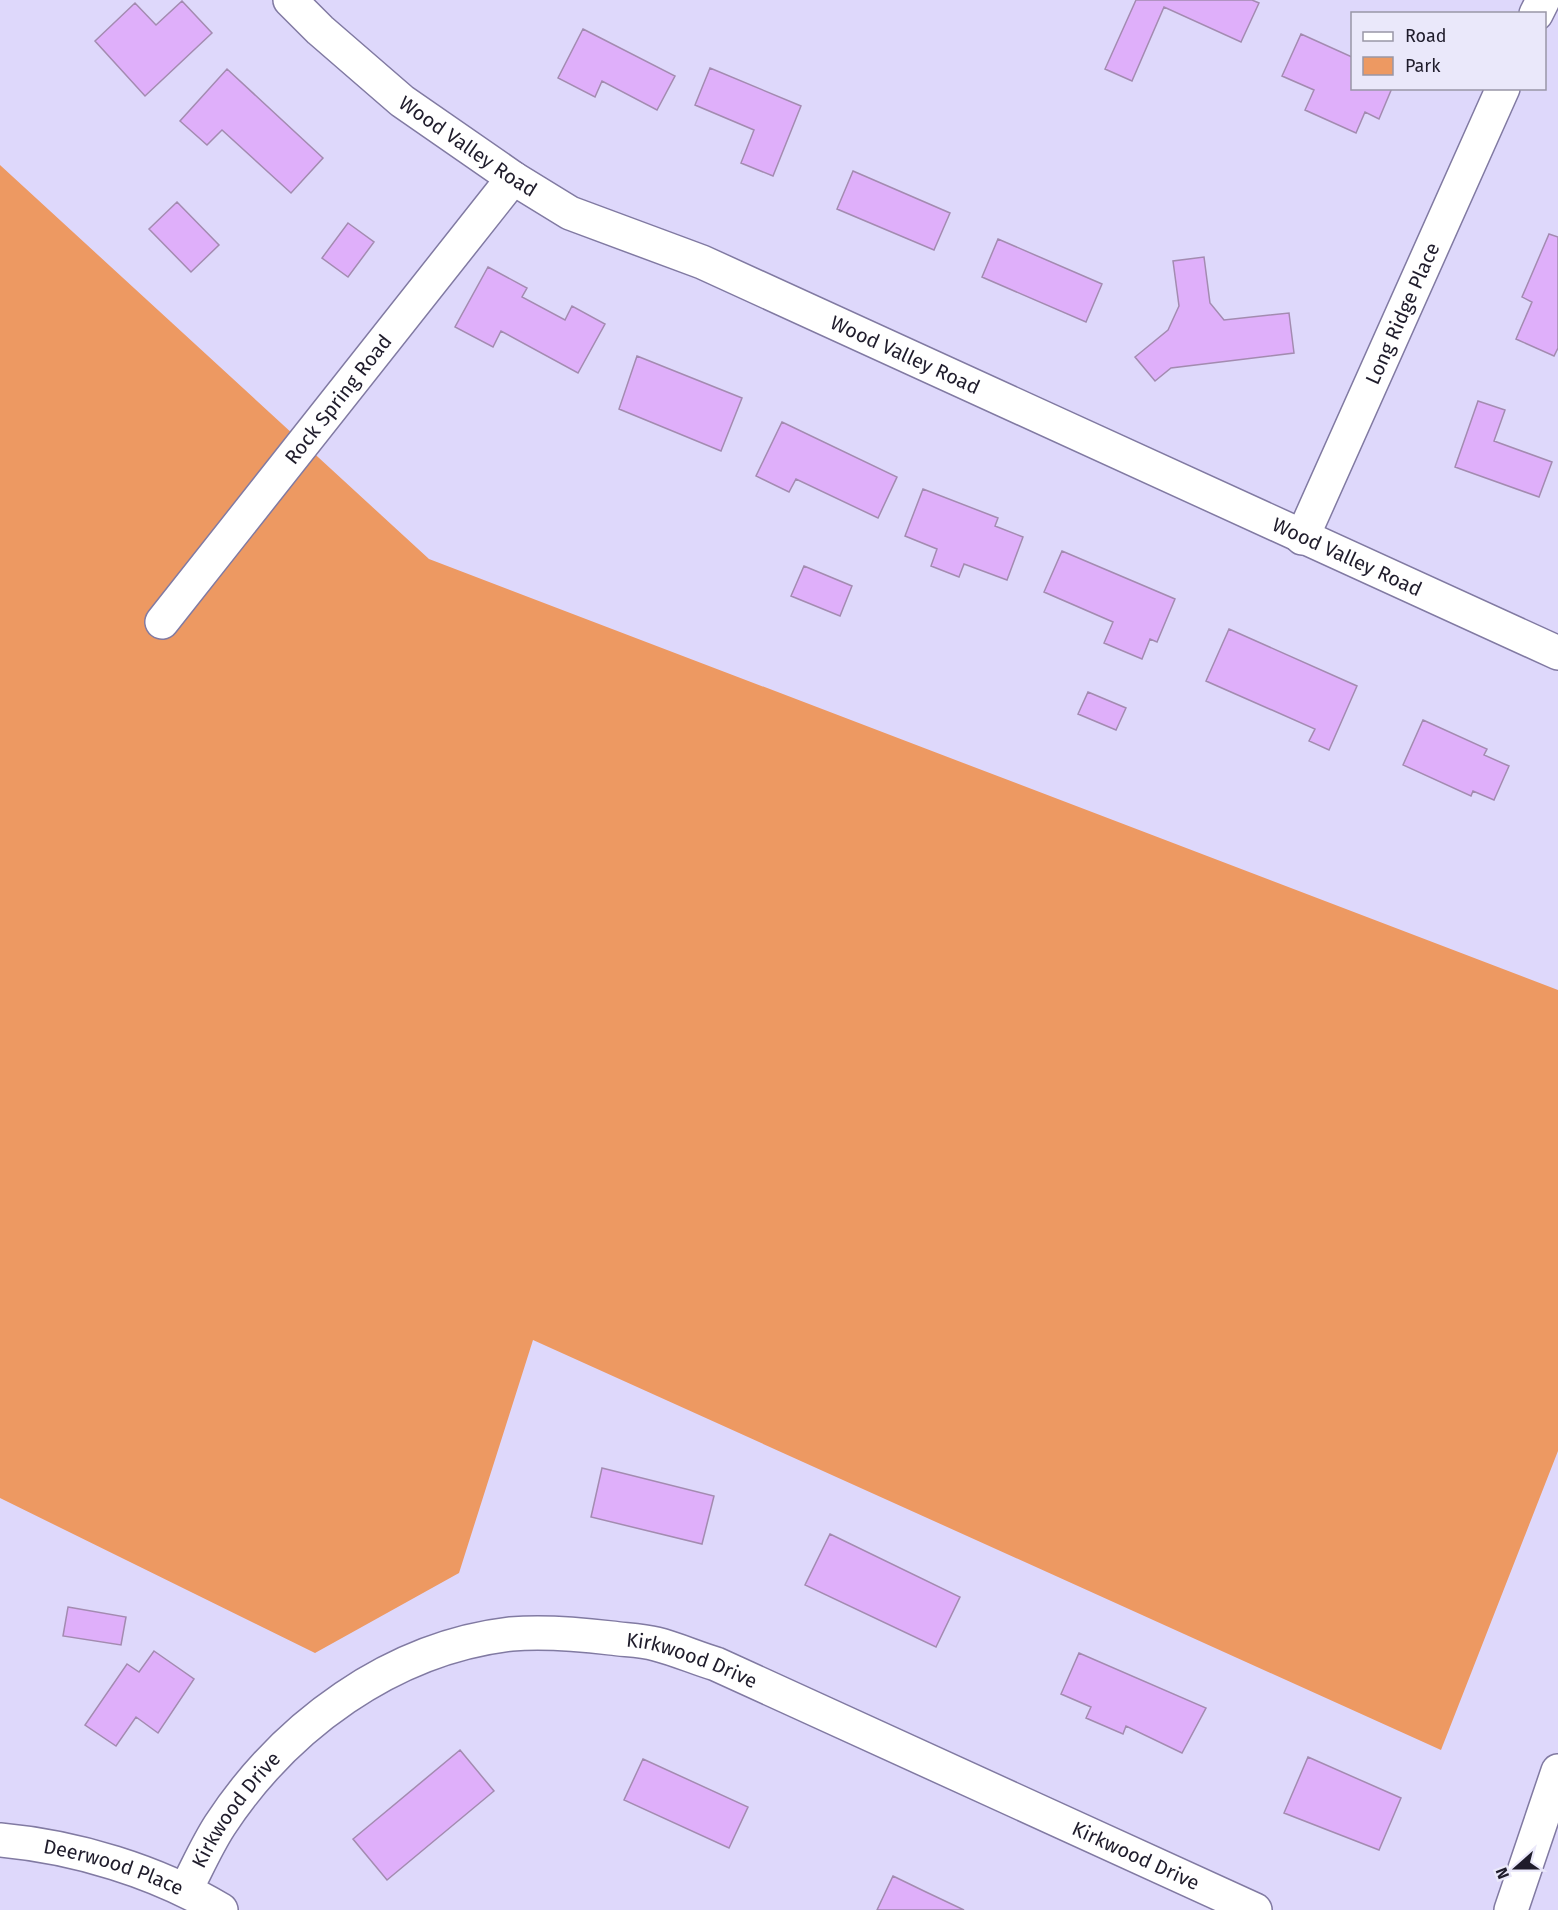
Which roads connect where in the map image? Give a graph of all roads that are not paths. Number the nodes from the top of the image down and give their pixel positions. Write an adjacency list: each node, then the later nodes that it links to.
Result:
1 (290, 0): 3 (street, Wood Valley Road)
2 (1502, 90): 4 (street, Long Ridge Place)
3 (513, 178): 4 (street, Wood Valley Road); 5 (street, Rock Spring Road)
4 (1302, 538): 6 (street, Wood Valley Road)
5 (162, 622)
6 (1558, 653)
7 (1558, 1771): 12 (street)
8 (0, 1840): 9 (street, Deerwood Place)
9 (186, 1889): 10 (street, Deerwood Place); 11 (street, Kirkwood Drive)
10 (220, 1910)
11 (1255, 1910)
12 (1511, 1910)

